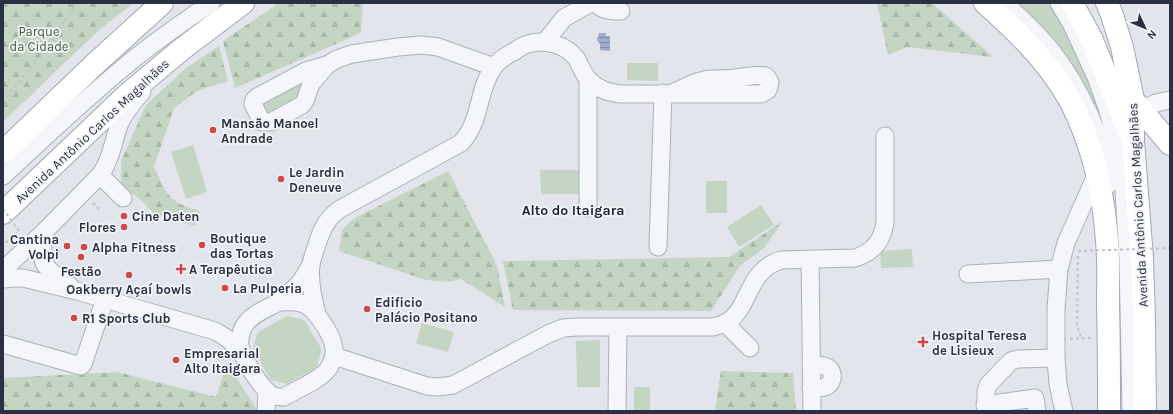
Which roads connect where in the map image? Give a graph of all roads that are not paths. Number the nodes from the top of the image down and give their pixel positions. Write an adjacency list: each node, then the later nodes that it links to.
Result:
1 (211, 3): 27 (street)
2 (228, 3): 29 (street)
3 (243, 3): 15 (main road, Avenida Antônio Carlos Magalhães)
4 (591, 3): 12 (street)
5 (595, 3): 13 (street)
6 (985, 3): 25 (main road)
7 (1005, 3): 61 (street)
8 (1059, 3): 62 (street)
9 (1072, 3): 22 (main road)
10 (1107, 3): 20 (main road, Avenida Antônio Carlos Magalhães)
11 (160, 4): 24 (main road)
12 (562, 10): 14 (street)
13 (621, 11)
14 (545, 42): 17 (street); 18 (street)
15 (182, 49): 26 (street, Avenida Antônio Carlos Magalhães); 31 (main road, Avenida Antônio Carlos Magalhães)
16 (327, 65): 17 (street)
17 (494, 67): 35 (street)
18 (588, 80): 30 (street); 33 (street)
19 (1170, 100): 20 (street)
20 (1137, 105): 22 (main road, Avenida Antônio Carlos Magalhães); 23 (main road)
21 (885, 136): 34 (street)
22 (1133, 141): 63 (main road, Avenida Antônio Carlos Magalhães)
23 (1170, 144)
24 (3, 152)
25 (1097, 173): 36 (street); 60 (main road)
26 (100, 175): 28 (street); 32 (street, Avenida Antônio Carlos Magalhães)
27 (3, 176)
28 (123, 198)
29 (3, 203)
30 (588, 208)
31 (3, 213)
32 (45, 231): 37 (street, Avenida Antônio Carlos Magalhães); 40 (street)
33 (658, 247)
34 (810, 259): 45 (street); 57 (street)
35 (311, 264): 42 (street); 43 (street)
36 (1058, 269): 38 (street); 52 (street)
37 (3, 270)
38 (968, 274)
39 (3, 279): 40 (street)
40 (77, 291): 41 (street)
41 (105, 299): 47 (street); 48 (street)
42 (279, 302): 43 (street); 44 (street)
43 (318, 314): 51 (street)
44 (251, 318): 47 (street); 50 (street)
45 (725, 323): 46 (street); 49 (street)
46 (618, 327): 51 (street); 56 (street)
47 (216, 331): 50 (street)
48 (3, 344)
49 (750, 348)
50 (242, 354): 53 (street)
51 (334, 356): 53 (street)
52 (1056, 358): 54 (street); 59 (street)
53 (267, 391): 55 (street)
54 (986, 408): 58 (street)
55 (266, 411)
56 (617, 411)
57 (812, 411)
58 (1037, 411)
59 (1064, 411)
60 (1109, 411)
61 (1117, 411)
62 (1131, 411)
63 (1145, 411)

